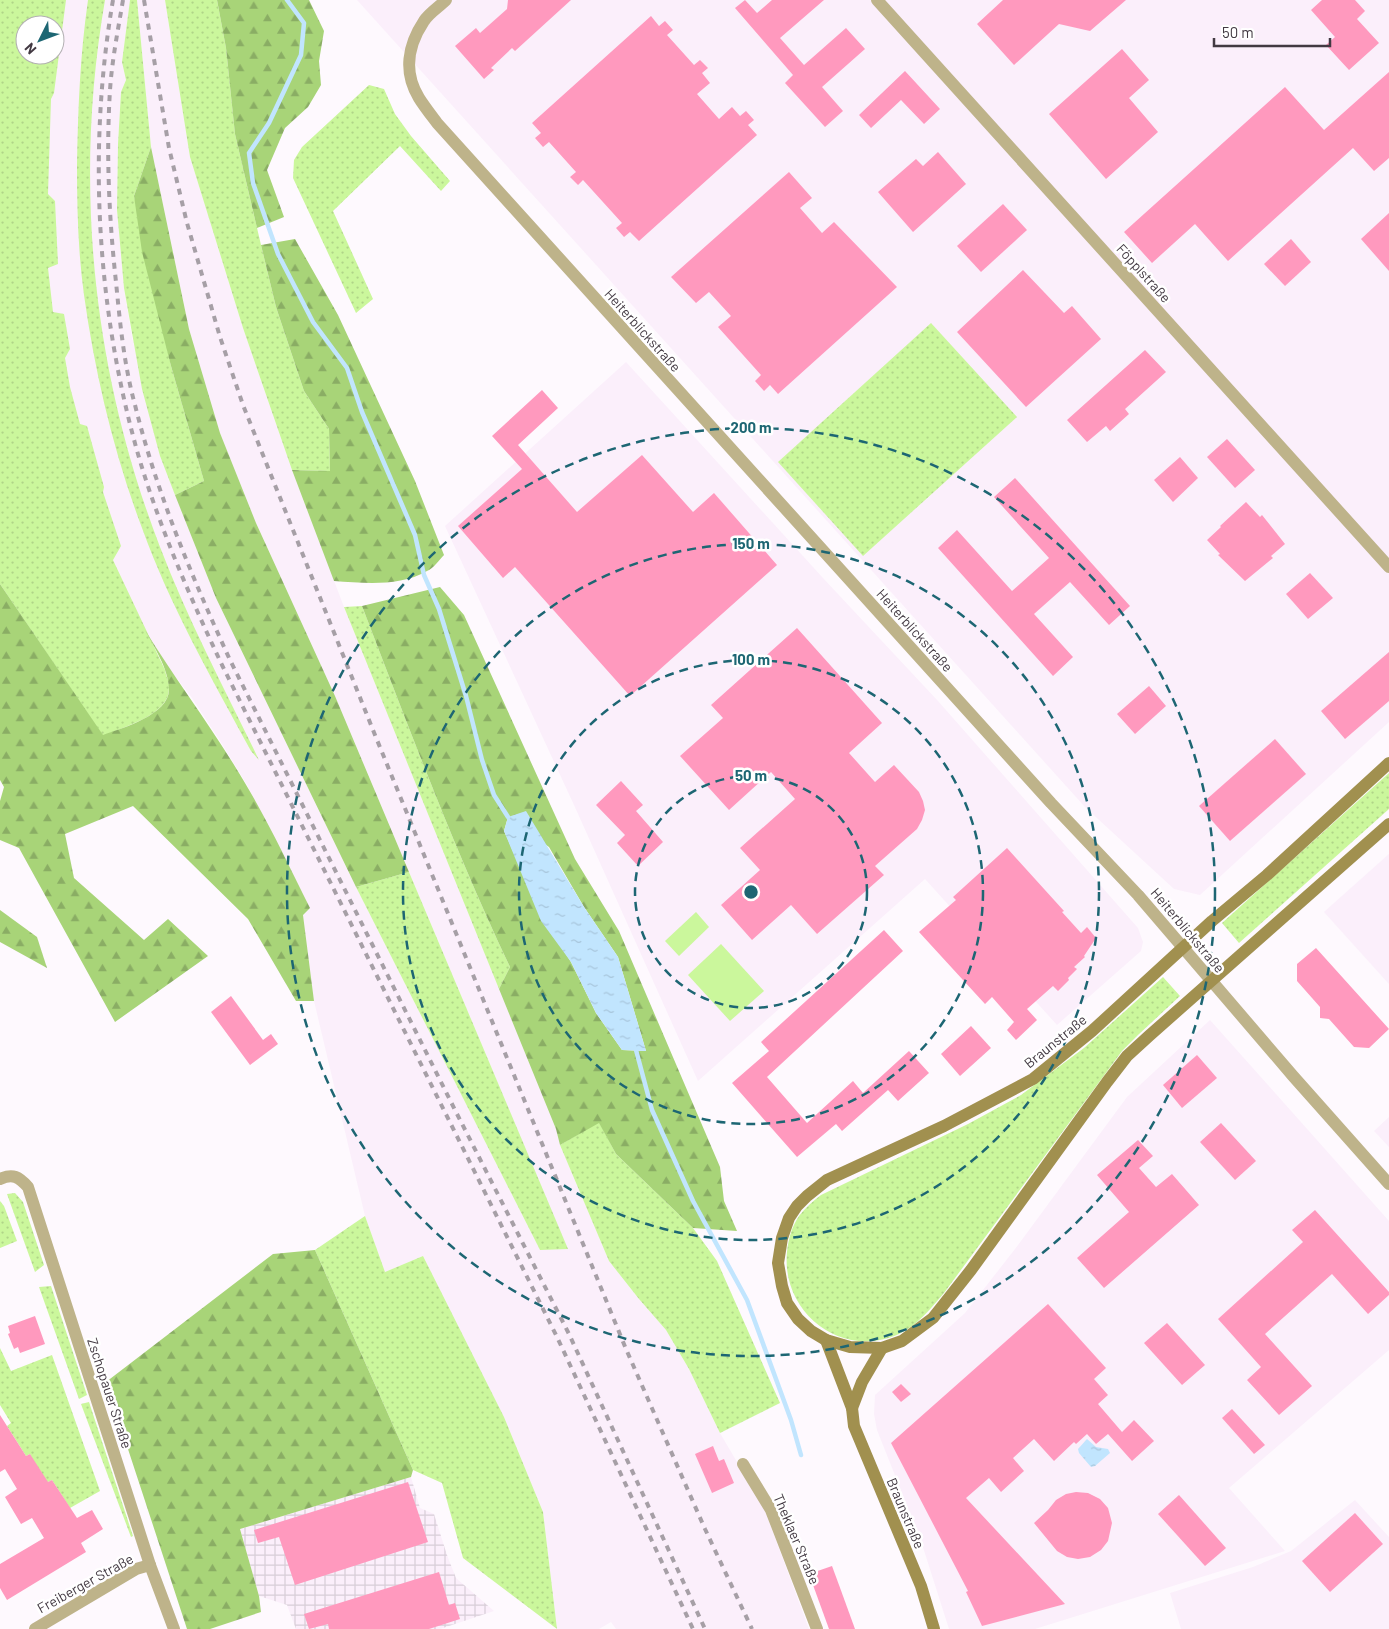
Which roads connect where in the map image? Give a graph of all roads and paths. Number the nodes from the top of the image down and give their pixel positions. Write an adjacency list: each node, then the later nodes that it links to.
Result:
1 (446, 0): 6 (street, Heiterblickstraße)
2 (877, 0): 3 (street, Föpplstraße)
3 (1389, 567)
4 (1389, 763): 6 (main road, Braunstraße)
5 (1389, 824): 7 (main road, Braunstraße)
6 (1183, 947): 7 (street, Heiterblickstraße); 10 (main road, Braunstraße)
7 (1211, 981): 9 (street, Heiterblickstraße); 11 (main road, Braunstraße)
8 (4, 1177): 14 (street, Zschopauer Straße)
9 (1389, 1184)
10 (826, 1340): 11 (main road, Braunstraße); 12 (main road, Braunstraße)
11 (882, 1348): 12 (main road)
12 (852, 1408): 18 (main road, Braunstraße)
13 (743, 1464): 17 (street, Theklaer Straße)
14 (150, 1565): 15 (street, Freiberger Straße); 16 (street, Zschopauer Straße)
15 (35, 1629)
16 (174, 1629)
17 (817, 1629)
18 (934, 1629)

